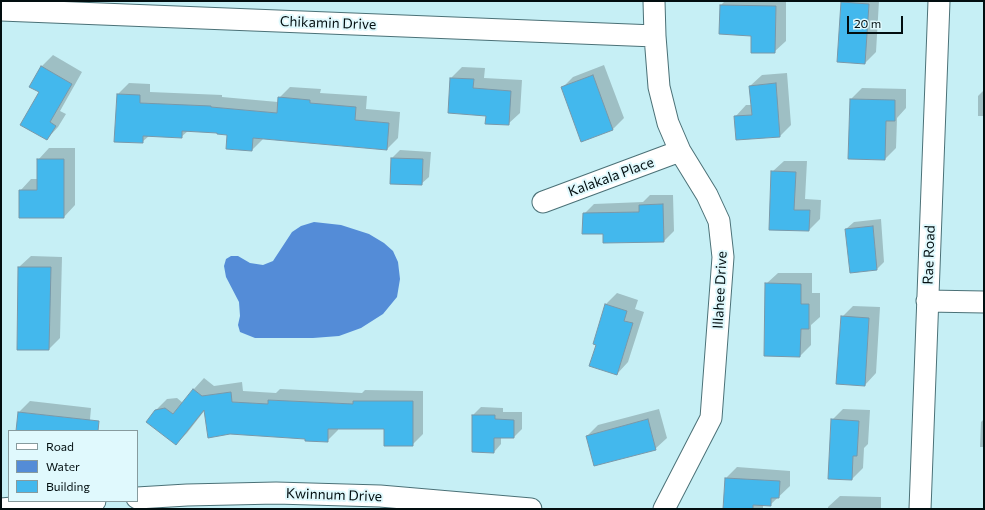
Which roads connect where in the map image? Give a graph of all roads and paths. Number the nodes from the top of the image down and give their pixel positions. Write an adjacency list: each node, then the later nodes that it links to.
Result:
1 (654, 1): 4 (street, Illahee Drive)
2 (939, 1): 7 (street, Rae Road)
3 (1, 10): 4 (street, Chikamin Drive)
4 (655, 36): 5 (street, Illahee Drive)
5 (680, 151): 6 (street, Kalakala Place); 14 (street, Illahee Drive)
6 (543, 202)
7 (927, 301): 8 (street); 15 (street, Rae Road)
8 (984, 302)
9 (138, 498): 11 (street, Kwinnum Drive)
10 (83, 502): 12 (street)
11 (380, 502): 13 (street, Kwinnum Drive)
12 (1, 509)
13 (531, 509)
14 (664, 509)
15 (920, 509)

